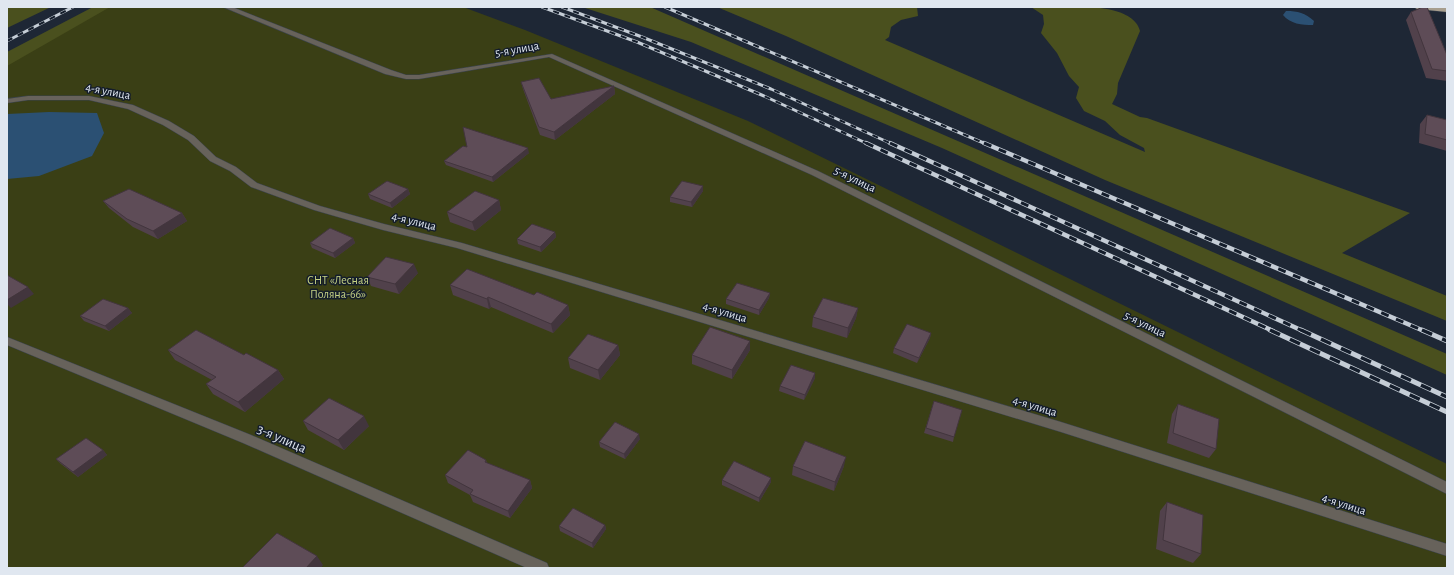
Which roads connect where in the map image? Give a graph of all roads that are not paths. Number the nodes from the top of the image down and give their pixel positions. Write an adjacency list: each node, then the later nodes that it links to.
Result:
1 (226, 7): 6 (street, 5-я улица)
2 (1417, 7): 3 (main road)
3 (1447, 10)
4 (7, 102): 7 (street, 4-я улица)
5 (7, 341): 8 (street, 3-я улица)
6 (1447, 488)
7 (1447, 550)
8 (542, 568)

